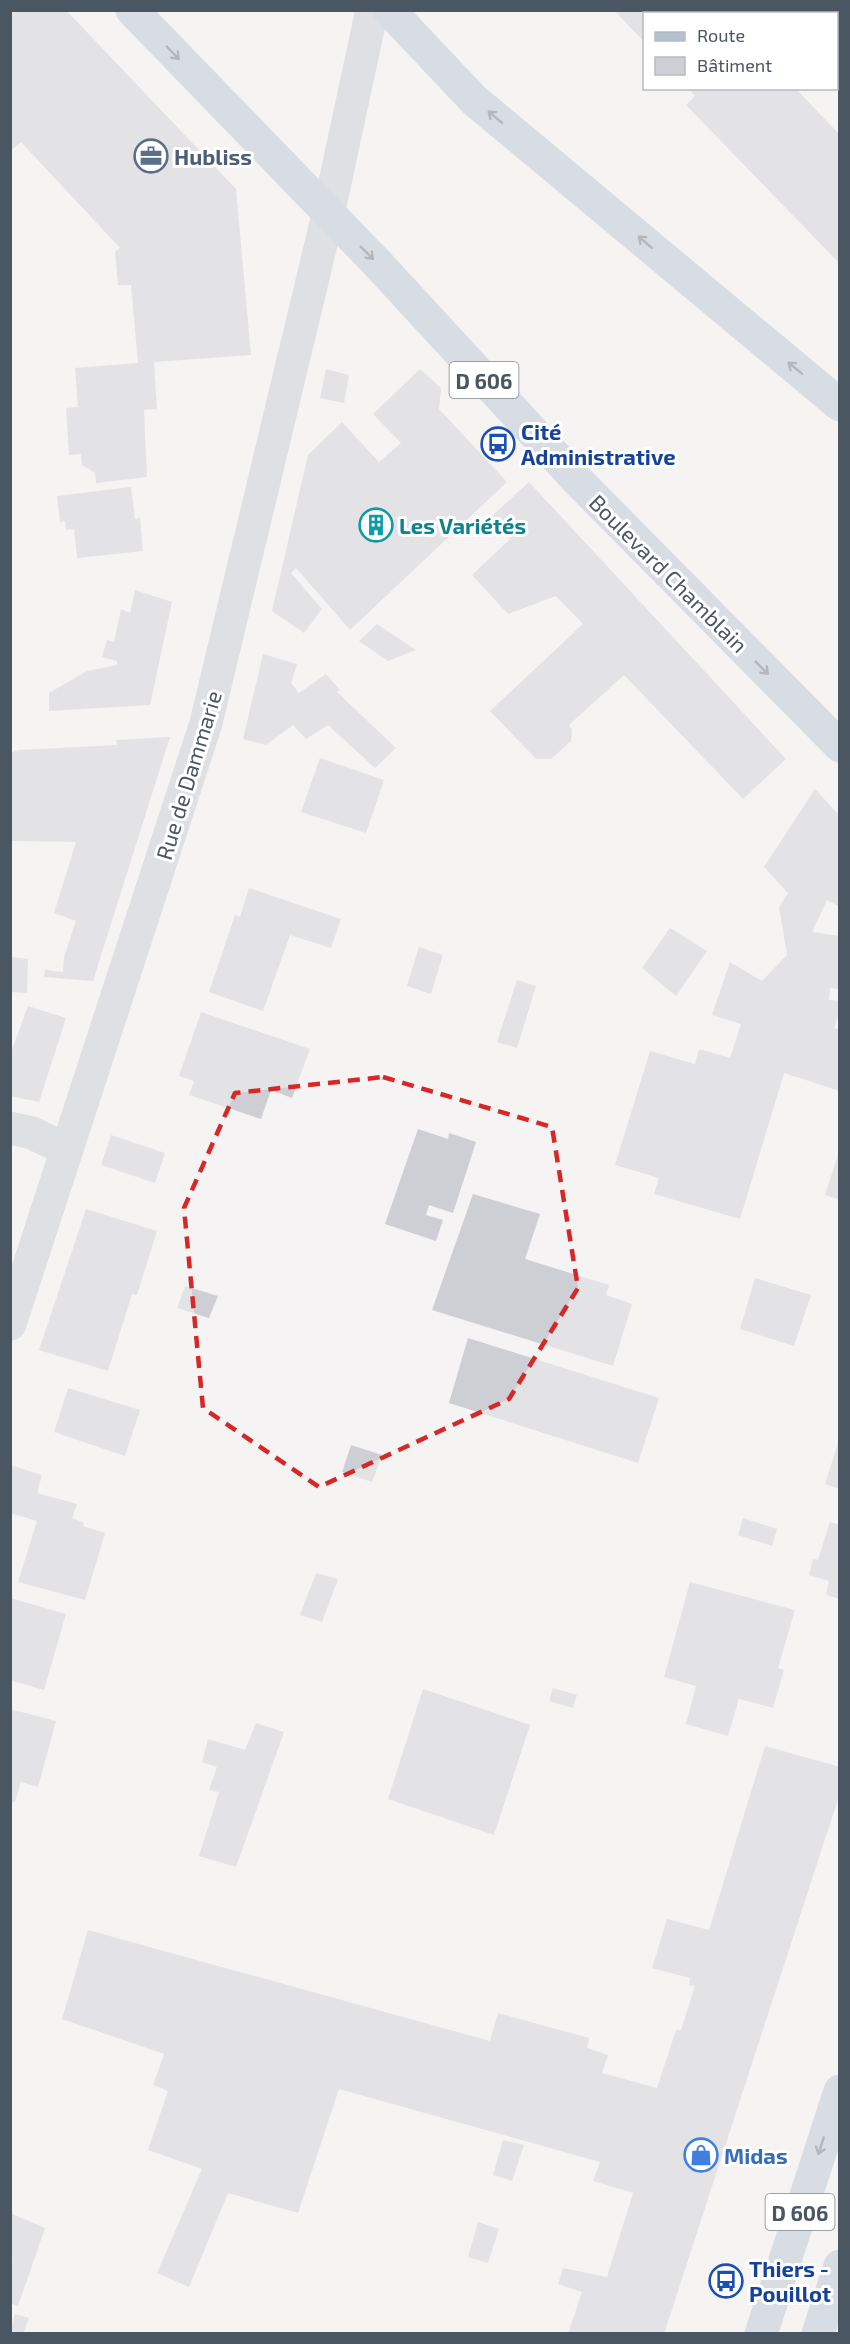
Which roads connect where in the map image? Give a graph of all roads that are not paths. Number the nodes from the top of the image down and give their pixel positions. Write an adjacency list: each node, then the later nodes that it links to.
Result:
1 (132, 10): 4 (main road, Boulevard Chamblain / D 606, one-way to 4)
2 (372, 10): 4 (street)
3 (388, 10): 5 (main road, one-way to 3)
4 (328, 214): 6 (main road, Boulevard Chamblain / D 606, one-way to 6); 8 (street, Rue de Dammarie)
5 (840, 405)
6 (840, 746)
7 (10, 1128): 8 (street)
8 (67, 1150): 9 (street, Rue de Dammarie)
9 (10, 1324)
10 (840, 2091): 12 (main road, D 606, one-way to 12)
11 (840, 2266): 13 (main road)
12 (761, 2334)
13 (818, 2334)

